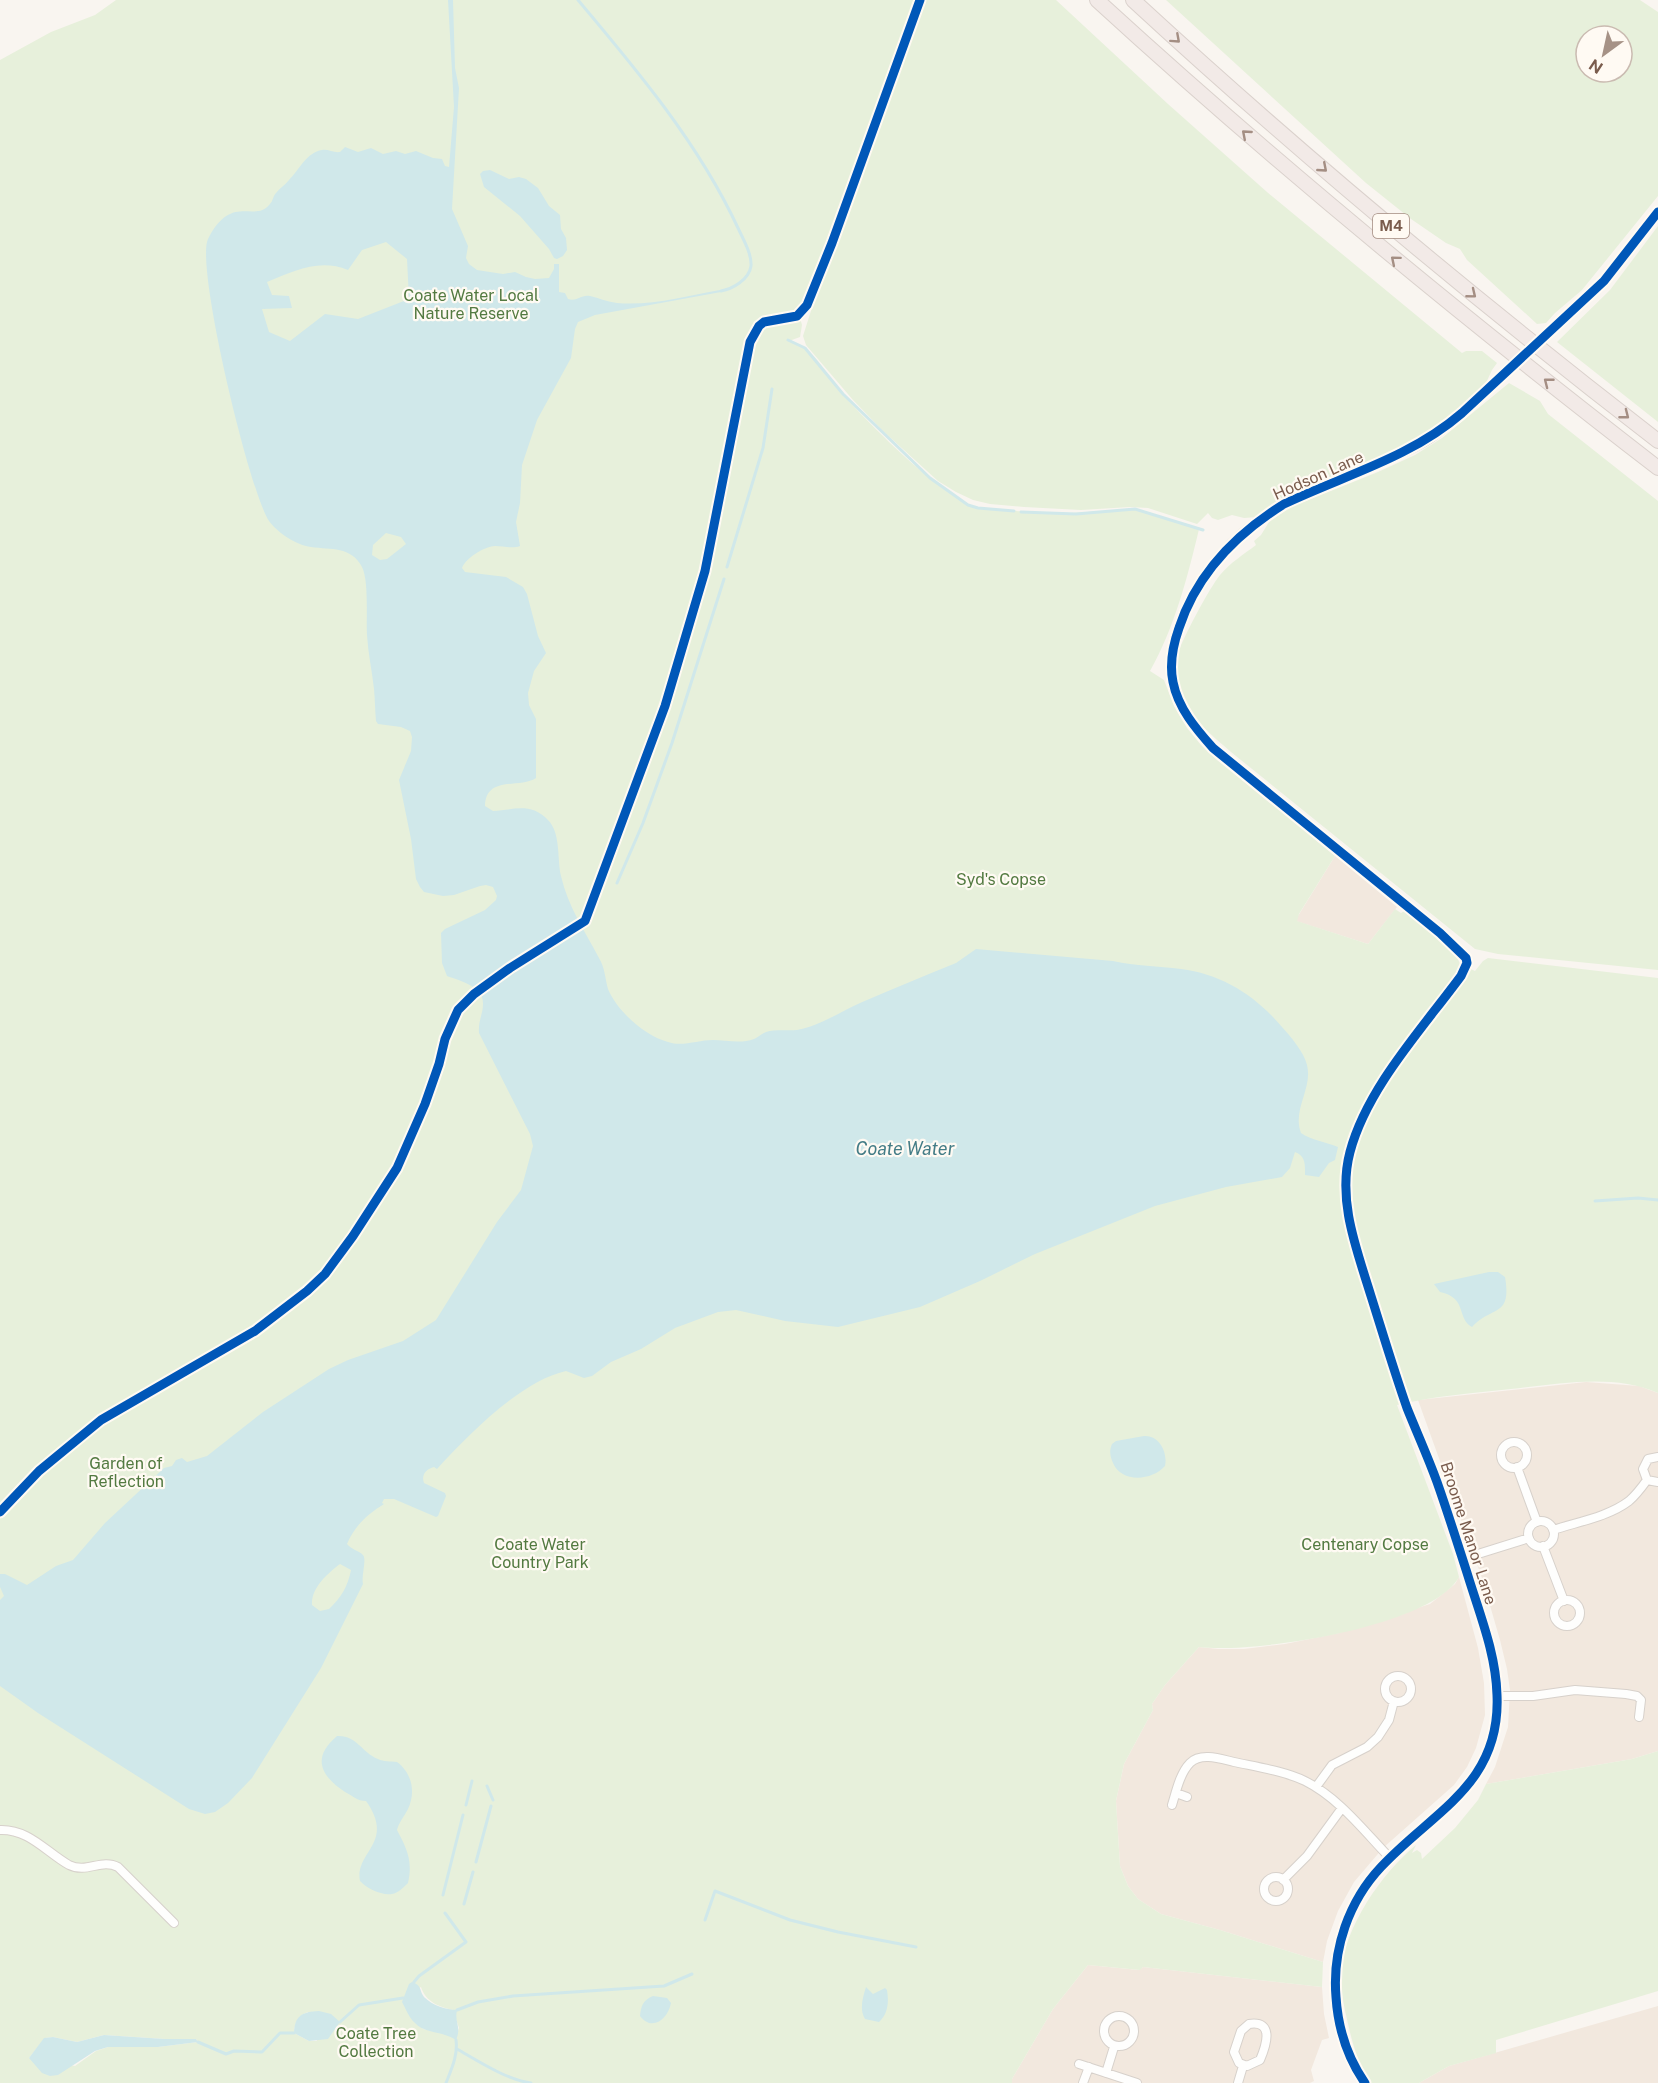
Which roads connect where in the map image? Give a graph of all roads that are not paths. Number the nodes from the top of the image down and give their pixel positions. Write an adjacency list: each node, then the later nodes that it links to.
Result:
1 (1097, 0): 5 (highway, M4, one-way to 1)
2 (1133, 0): 4 (highway, M4, one-way to 4)
3 (1656, 215): 6 (street, Hodson Lane, bridge)
4 (1658, 441)
5 (1658, 468)
6 (1461, 976): 15 (street, Broome Manor Lane)
7 (1658, 1457): 9 (street)
8 (1517, 1467): 11 (street)
9 (1647, 1479): 10 (street); 12 (street)
10 (1658, 1482)
11 (1537, 1522): 12 (street); 13 (street)
12 (1553, 1530): 14 (street)
13 (1528, 1538): 14 (street); 15 (street)
14 (1543, 1546): 16 (street)
15 (1462, 1559): 17 (street, Broome Manor Lane)
16 (1564, 1601)
17 (1497, 1696): 19 (street); 26 (street, Broome Manor Lane)
18 (1394, 1701): 20 (street)
19 (1639, 1717)
20 (1316, 1787): 21 (street); 24 (street)
21 (1176, 1793): 22 (street); 23 (street)
22 (1187, 1797)
23 (1172, 1805)
24 (1342, 1808): 26 (street); 27 (street)
25 (0, 1830): 28 (street)
26 (1390, 1858): 34 (street, Broome Manor Lane)
27 (1283, 1880)
28 (174, 1923)
29 (1114, 2046): 29 (street); 33 (street)
30 (1079, 2064): 32 (street)
31 (1243, 2066): 31 (street); 37 (street)
32 (1089, 2067): 33 (street); 35 (street)
33 (1106, 2073): 36 (street)
34 (1361, 2082)
35 (1083, 2083)
36 (1137, 2083)
37 (1238, 2083)

